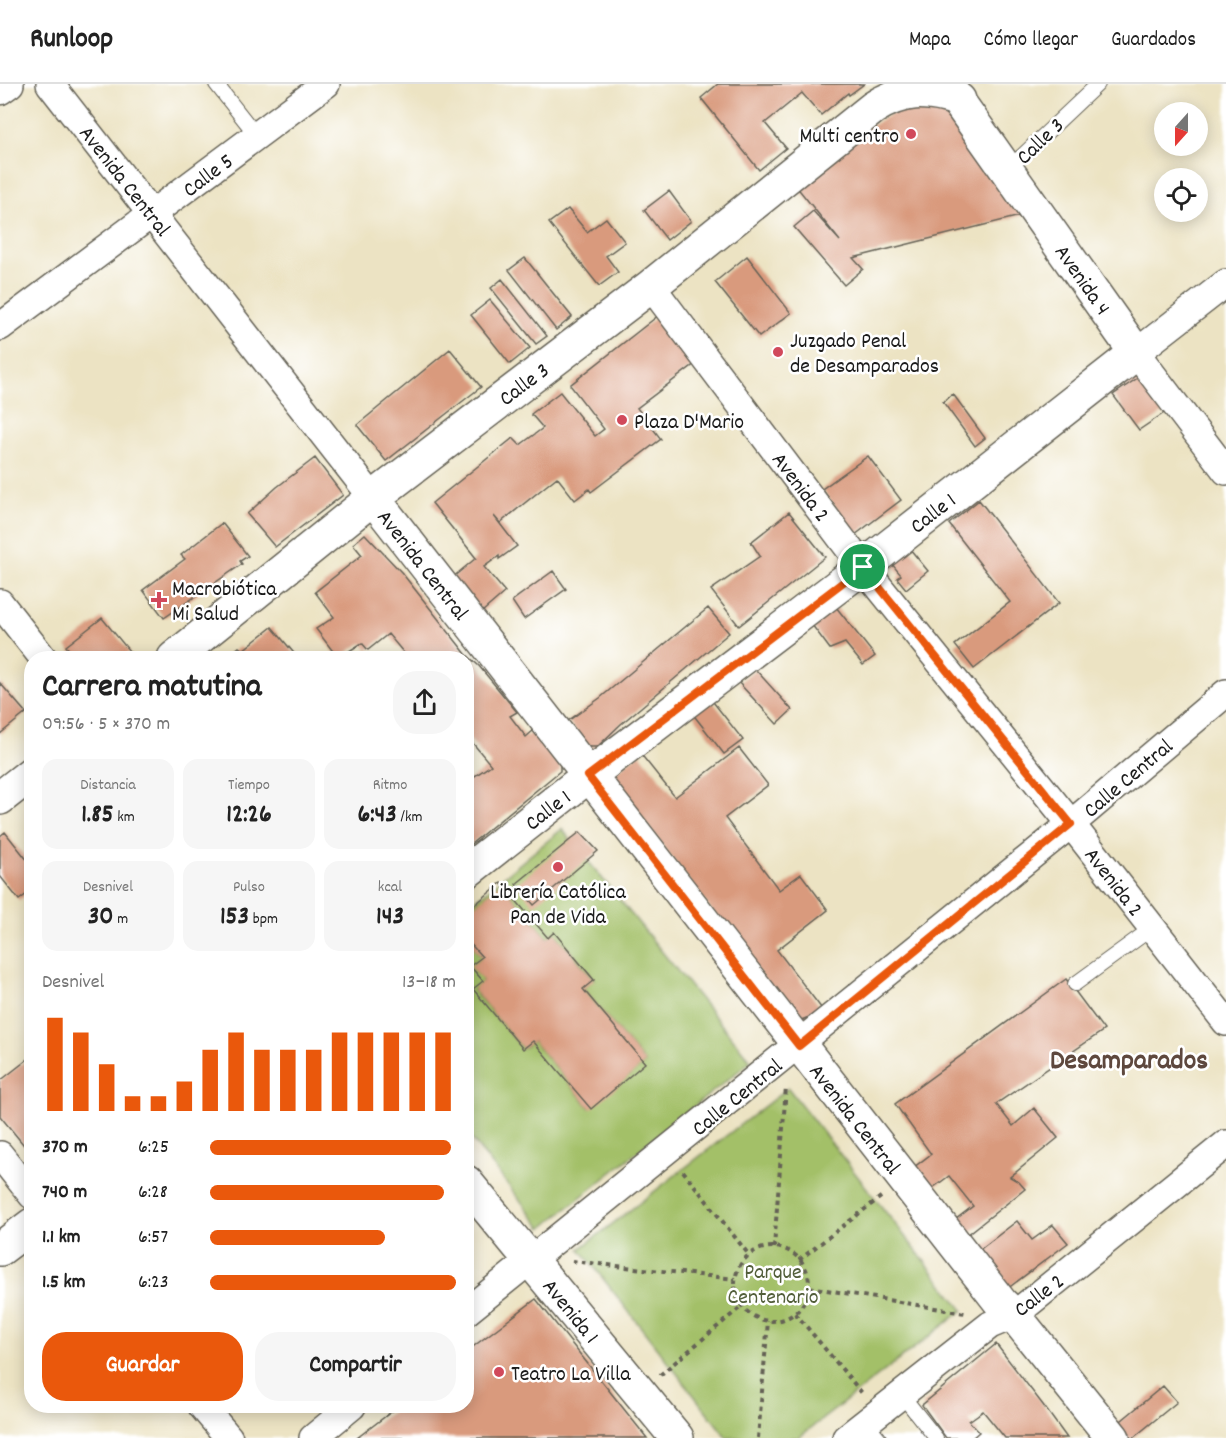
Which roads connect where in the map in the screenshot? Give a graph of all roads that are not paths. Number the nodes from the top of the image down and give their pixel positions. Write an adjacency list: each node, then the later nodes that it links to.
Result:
1 (10, 84): 6 (street)
2 (50, 84): 11 (street, Avenida Central)
3 (216, 84): 9 (lane)
4 (326, 84): 9 (street, Calle 5)
5 (1098, 84): 10 (lane, Calle 3)
6 (0, 91)
7 (953, 92): 8 (main road, Calle 3); 10 (main road, Avenida 4)
8 (875, 96): 13 (main road, Calle 3)
9 (257, 136): 11 (street, Calle 5)
10 (1006, 171): 15 (main road, Avenida 4)
11 (153, 214): 14 (street, Calle 5); 17 (street, Avenida Central)
12 (1226, 283): 15 (street, Calle 1)
13 (651, 286): 17 (main road, Calle 3); 18 (street, Avenida 2)
14 (0, 327)
15 (1136, 353): 16 (street, Avenida 4); 18 (main road, Calle 1)
16 (1226, 471)
17 (373, 498): 21 (main road, Calle 3); 23 (main road, Avenida Central)
18 (863, 567): 23 (main road, Calle 1); 26 (street, Avenida 2)
19 (0, 603): 20 (street)
20 (38, 651)
21 (183, 651)
22 (1226, 693): 26 (street, Calle Central)
23 (588, 776): 27 (main road, Calle 1); 31 (main road, Avenida Central)
24 (24, 779): 25 (main road)
25 (0, 798)
26 (1071, 824): 28 (street, Avenida 2); 31 (street, Calle Central)
27 (474, 866)
28 (1152, 928): 29 (lane); 30 (street, Avenida 2)
29 (1075, 984)
30 (1226, 1022)
31 (799, 1046): 38 (street, Calle Central); 40 (main road, Avenida Central)
32 (1226, 1144): 40 (street, Calle 2)
33 (0, 1155): 34 (street)
34 (24, 1185)
35 (474, 1192): 38 (main road, Avenida 1)
36 (24, 1231): 37 (main road)
37 (0, 1249)
38 (531, 1260): 39 (street, Calle Central); 47 (main road, Avenida 1)
39 (474, 1306)
40 (1014, 1315): 41 (street, Calle 2); 49 (main road, Avenida Central)
41 (902, 1394): 44 (street, Calle 2); 48 (lane)
42 (208, 1413): 45 (street)
43 (343, 1413): 46 (street)
44 (864, 1433)
45 (229, 1438)
46 (312, 1438)
47 (677, 1438)
48 (936, 1438)
49 (1113, 1438)

